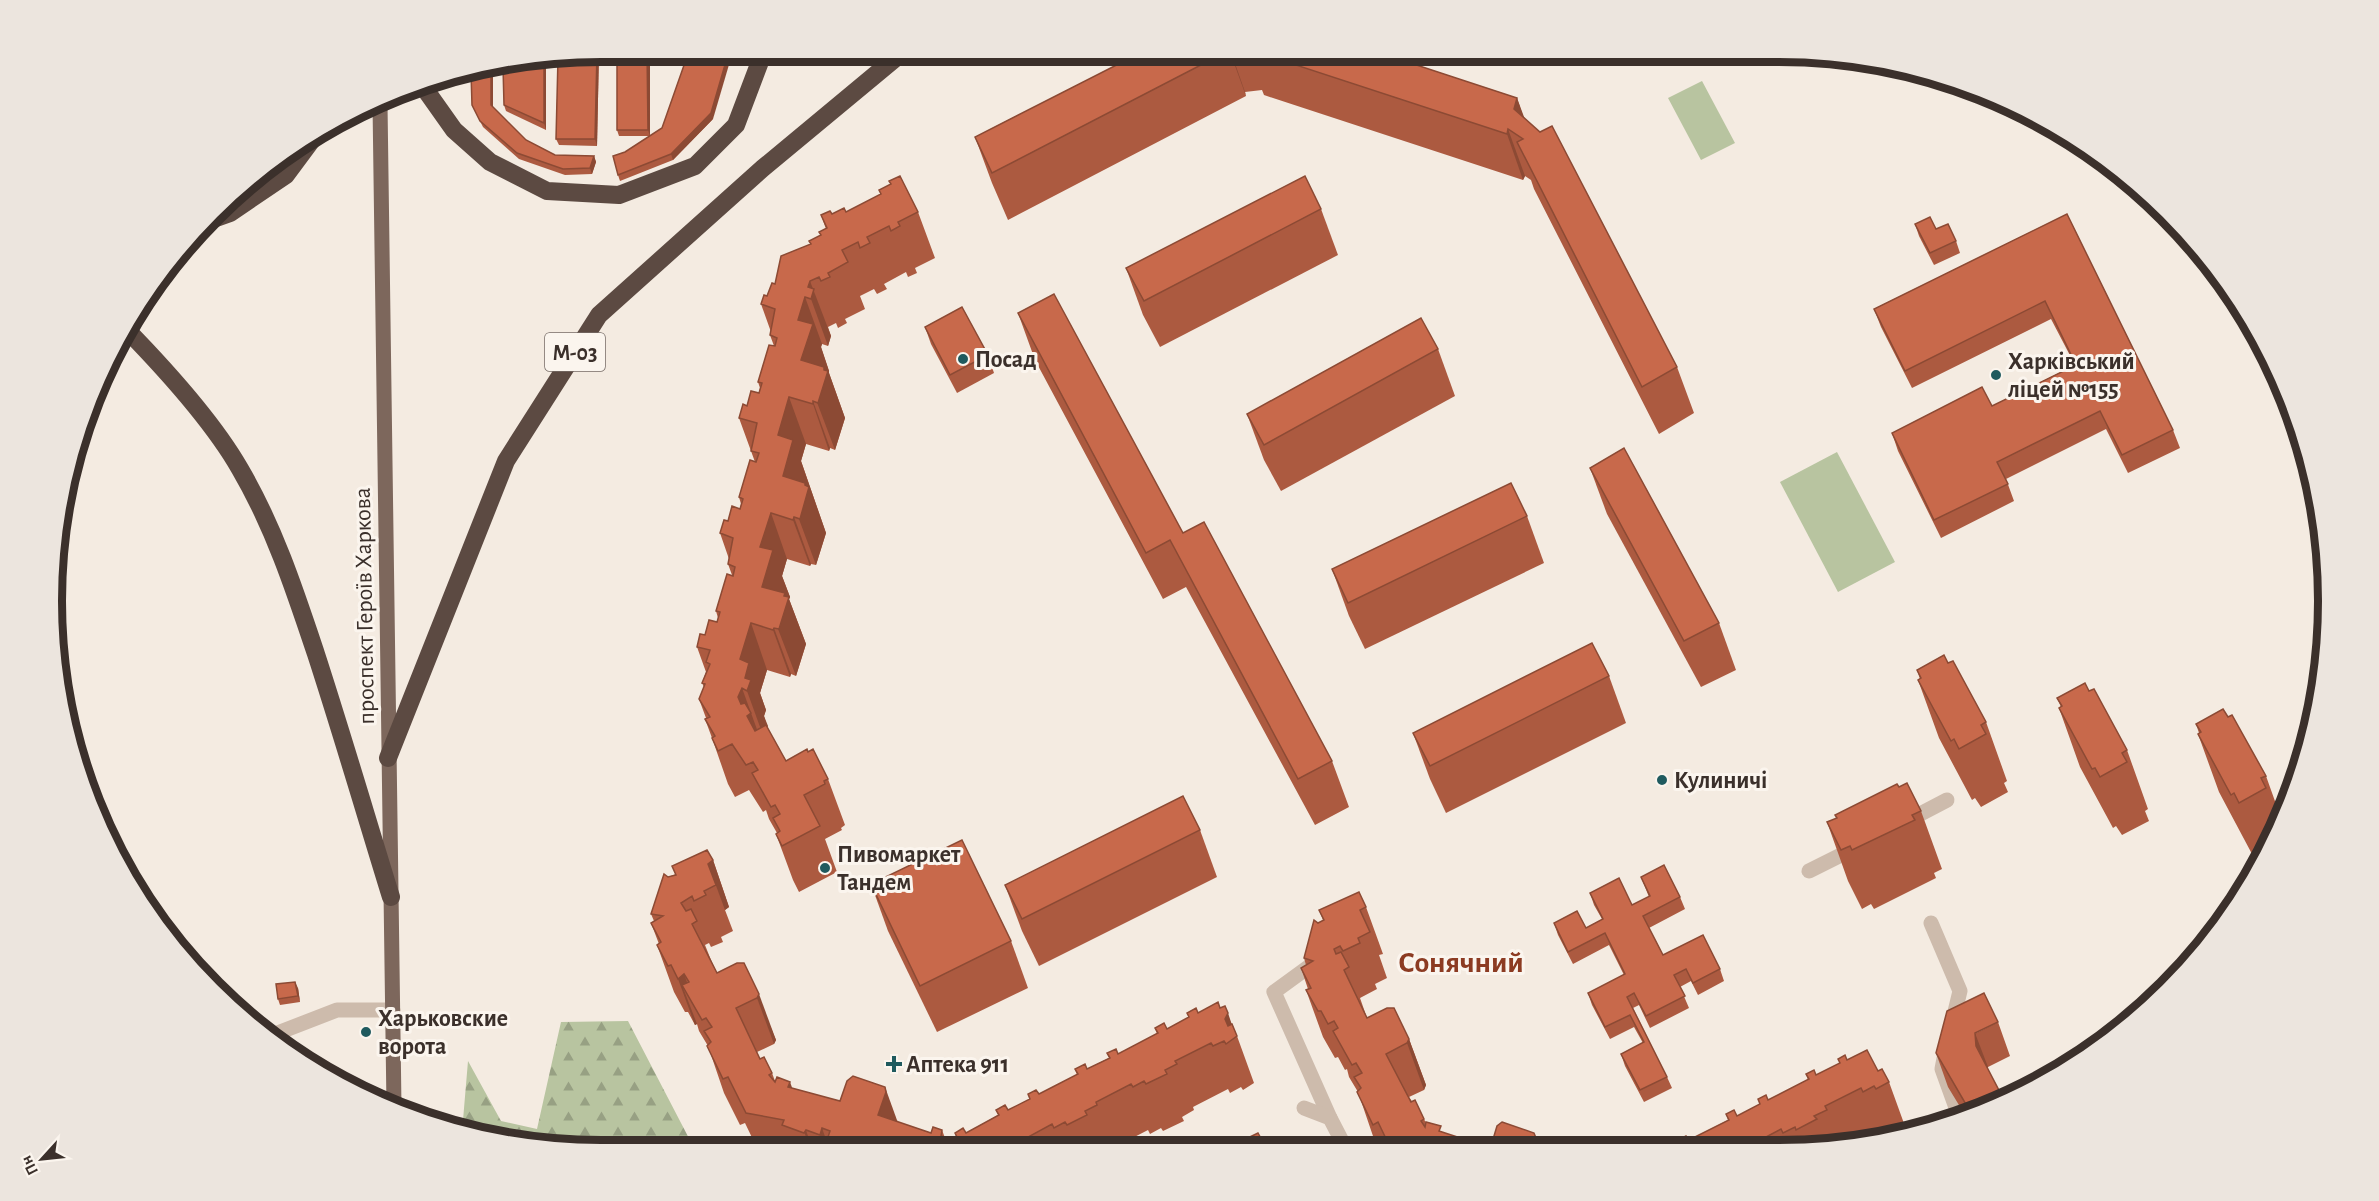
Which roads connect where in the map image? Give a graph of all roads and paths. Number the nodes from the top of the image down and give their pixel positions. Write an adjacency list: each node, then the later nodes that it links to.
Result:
1 (760, 62): 3 (highway)
2 (891, 62): 8 (highway, М-03)
3 (426, 90)
4 (380, 109): 8 (main road, проспект Героїв Харкова)
5 (305, 150): 6 (highway)
6 (223, 216)
7 (132, 335): 13 (highway)
8 (388, 758): 13 (main road, проспект Героїв Харкова)
9 (1947, 800): 10 (street)
10 (1894, 828)
11 (1872, 838): 12 (street)
12 (1809, 871)
13 (391, 897): 16 (main road, проспект Героїв Харкова)
14 (1931, 923): 20 (street)
15 (1322, 957): 21 (street)
16 (393, 1010): 17 (street); 18 (main road, проспект Героїв Харкова)
17 (278, 1033)
18 (394, 1098)
19 (1304, 1108): 21 (street)
20 (1957, 1109)
21 (1330, 1118): 22 (street)
22 (1341, 1140)

